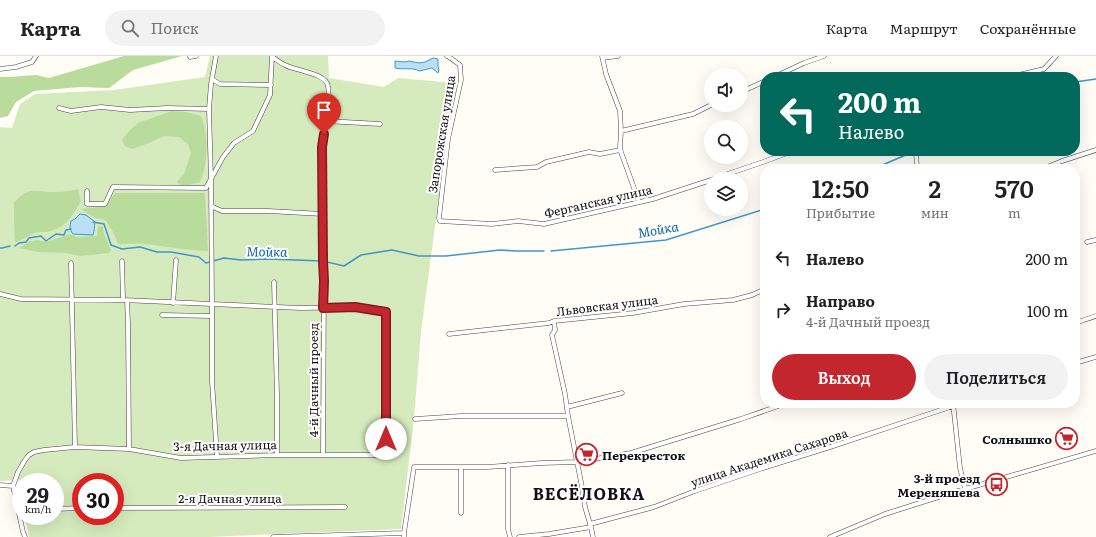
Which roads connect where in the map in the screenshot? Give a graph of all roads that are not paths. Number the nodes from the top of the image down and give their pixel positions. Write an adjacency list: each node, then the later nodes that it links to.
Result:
1 (36, 56): 11 (street)
2 (196, 56): 9 (street)
3 (216, 56): 14 (street)
4 (272, 56): 16 (street); 21 (street, 4-й Дачный проезд)
5 (447, 56): 38 (street, Запорожская улица)
6 (618, 56): 10 (street)
7 (824, 56): 12 (street)
8 (1056, 56): 13 (street)
9 (190, 57)
10 (602, 57): 23 (street)
11 (0, 69)
12 (785, 72)
13 (1031, 72)
14 (212, 79): 16 (street); 20 (street)
15 (760, 83): 17 (street)
16 (271, 85): 32 (street)
17 (748, 89)
18 (59, 108): 20 (street)
19 (704, 108): 23 (street)
20 (209, 109): 32 (street)
21 (326, 120): 22 (street); 37 (street, 4-й Дачный проезд)
22 (380, 124)
23 (621, 131): 24 (street)
24 (620, 150): 30 (street); 35 (street)
25 (1096, 150): 26 (street)
26 (1080, 155)
27 (779, 156): 31 (street, Ферганская улица)
28 (1077, 156): 29 (street)
29 (1054, 164)
30 (495, 170)
31 (733, 172)
32 (211, 180): 34 (street); 36 (street)
33 (704, 182): 35 (street, Ферганская улица)
34 (87, 191)
35 (639, 202): 38 (street, Ферганская улица)
36 (211, 206): 37 (street); 50 (street)
37 (323, 214): 52 (street, 4-й Дачный проезд)
38 (440, 221)
39 (1096, 240): 40 (street)
40 (1087, 242)
41 (176, 260): 49 (street)
42 (122, 261): 48 (street)
43 (71, 264): 47 (street)
44 (274, 282): 51 (street)
45 (760, 291): 56 (street, Львовская улица)
46 (0, 294): 47 (street)
47 (72, 300): 48 (street); 68 (street)
48 (125, 300): 49 (street); 69 (street)
49 (173, 303): 50 (street)
50 (212, 304): 51 (street); 54 (street)
51 (274, 308): 52 (street); 72 (street)
52 (323, 308): 71 (street, 4-й Дачный проезд); 71 (street, 3-я Дачная улица)
53 (162, 315): 54 (street)
54 (212, 316): 73 (street)
55 (1096, 316): 57 (street)
56 (554, 321): 58 (street, Львовская улица); 62 (street)
57 (1080, 321)
58 (449, 334)
59 (1096, 357): 60 (street)
60 (1080, 362)
61 (622, 393): 62 (street)
62 (567, 407): 66 (street)
63 (773, 408): 74 (street)
64 (942, 408): 85 (street, улица Академика Сахарова)
65 (953, 408): 80 (street, улица Академика Сахарова)
66 (568, 416): 67 (street); 74 (street)
67 (415, 419)
68 (75, 447): 69 (street, 3-я Дачная улица); 77 (street, 3-я Дачная улица)
69 (129, 449): 73 (street, 3-я Дачная улица)
70 (1096, 451): 80 (street)
71 (323, 454): 72 (street, 3-я Дачная улица)
72 (277, 455): 73 (street, 3-я Дачная улица)
73 (217, 457)
74 (577, 462): 75 (street); 85 (street)
75 (508, 465): 76 (street); 89 (street)
76 (461, 467): 83 (street); 86 (street)
77 (17, 473)
78 (0, 485): 79 (street)
79 (12, 486)
80 (966, 489): 92 (street)
81 (345, 507): 82 (street, 2-я Дачная улица)
82 (124, 508)
83 (461, 513)
84 (22, 525): 87 (street)
85 (591, 525): 90 (street, улица Академика Сахарова); 91 (street)
86 (404, 535): 88 (street)
87 (25, 537)
88 (273, 537)
89 (510, 537)
90 (519, 537)
91 (593, 537)
92 (830, 537)

